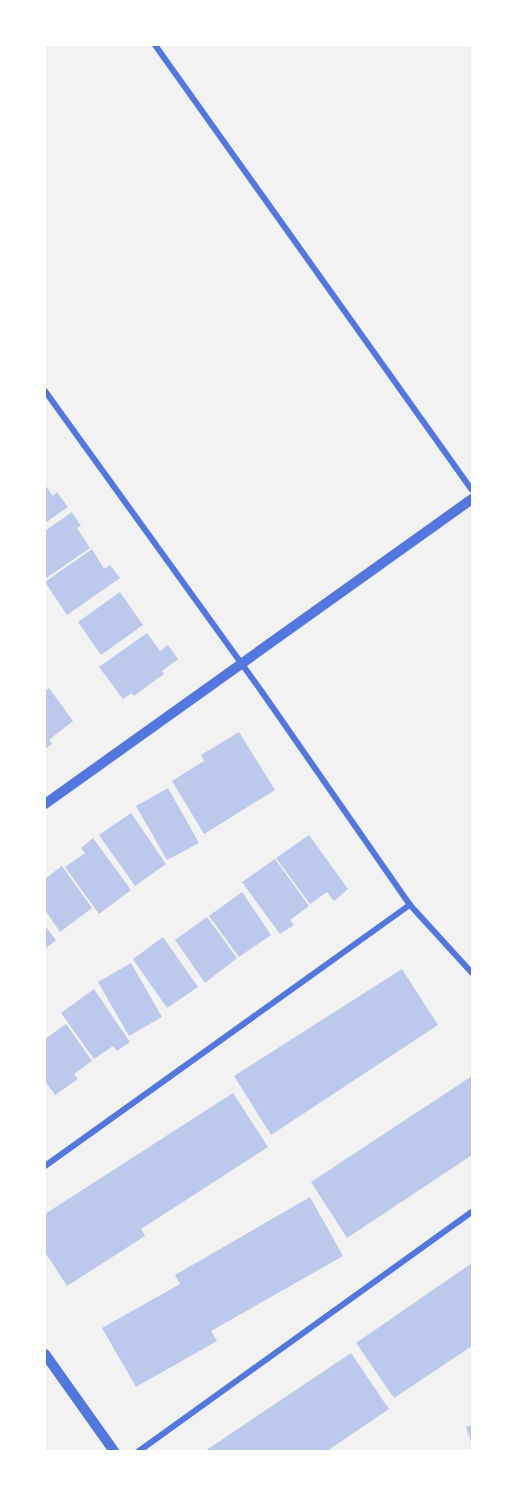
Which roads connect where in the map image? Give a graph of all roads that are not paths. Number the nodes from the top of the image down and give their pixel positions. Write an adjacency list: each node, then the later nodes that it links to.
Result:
1 (155, 45): 3 (street)
2 (45, 391): 5 (street)
3 (472, 490)
4 (472, 499): 5 (street)
5 (242, 665): 6 (street); 7 (street)
6 (45, 804)
7 (410, 905): 8 (street); 9 (street)
8 (472, 973)
9 (45, 1166)
10 (472, 1212): 13 (street)
11 (45, 1354): 12 (street)
12 (114, 1451)
13 (139, 1451)

